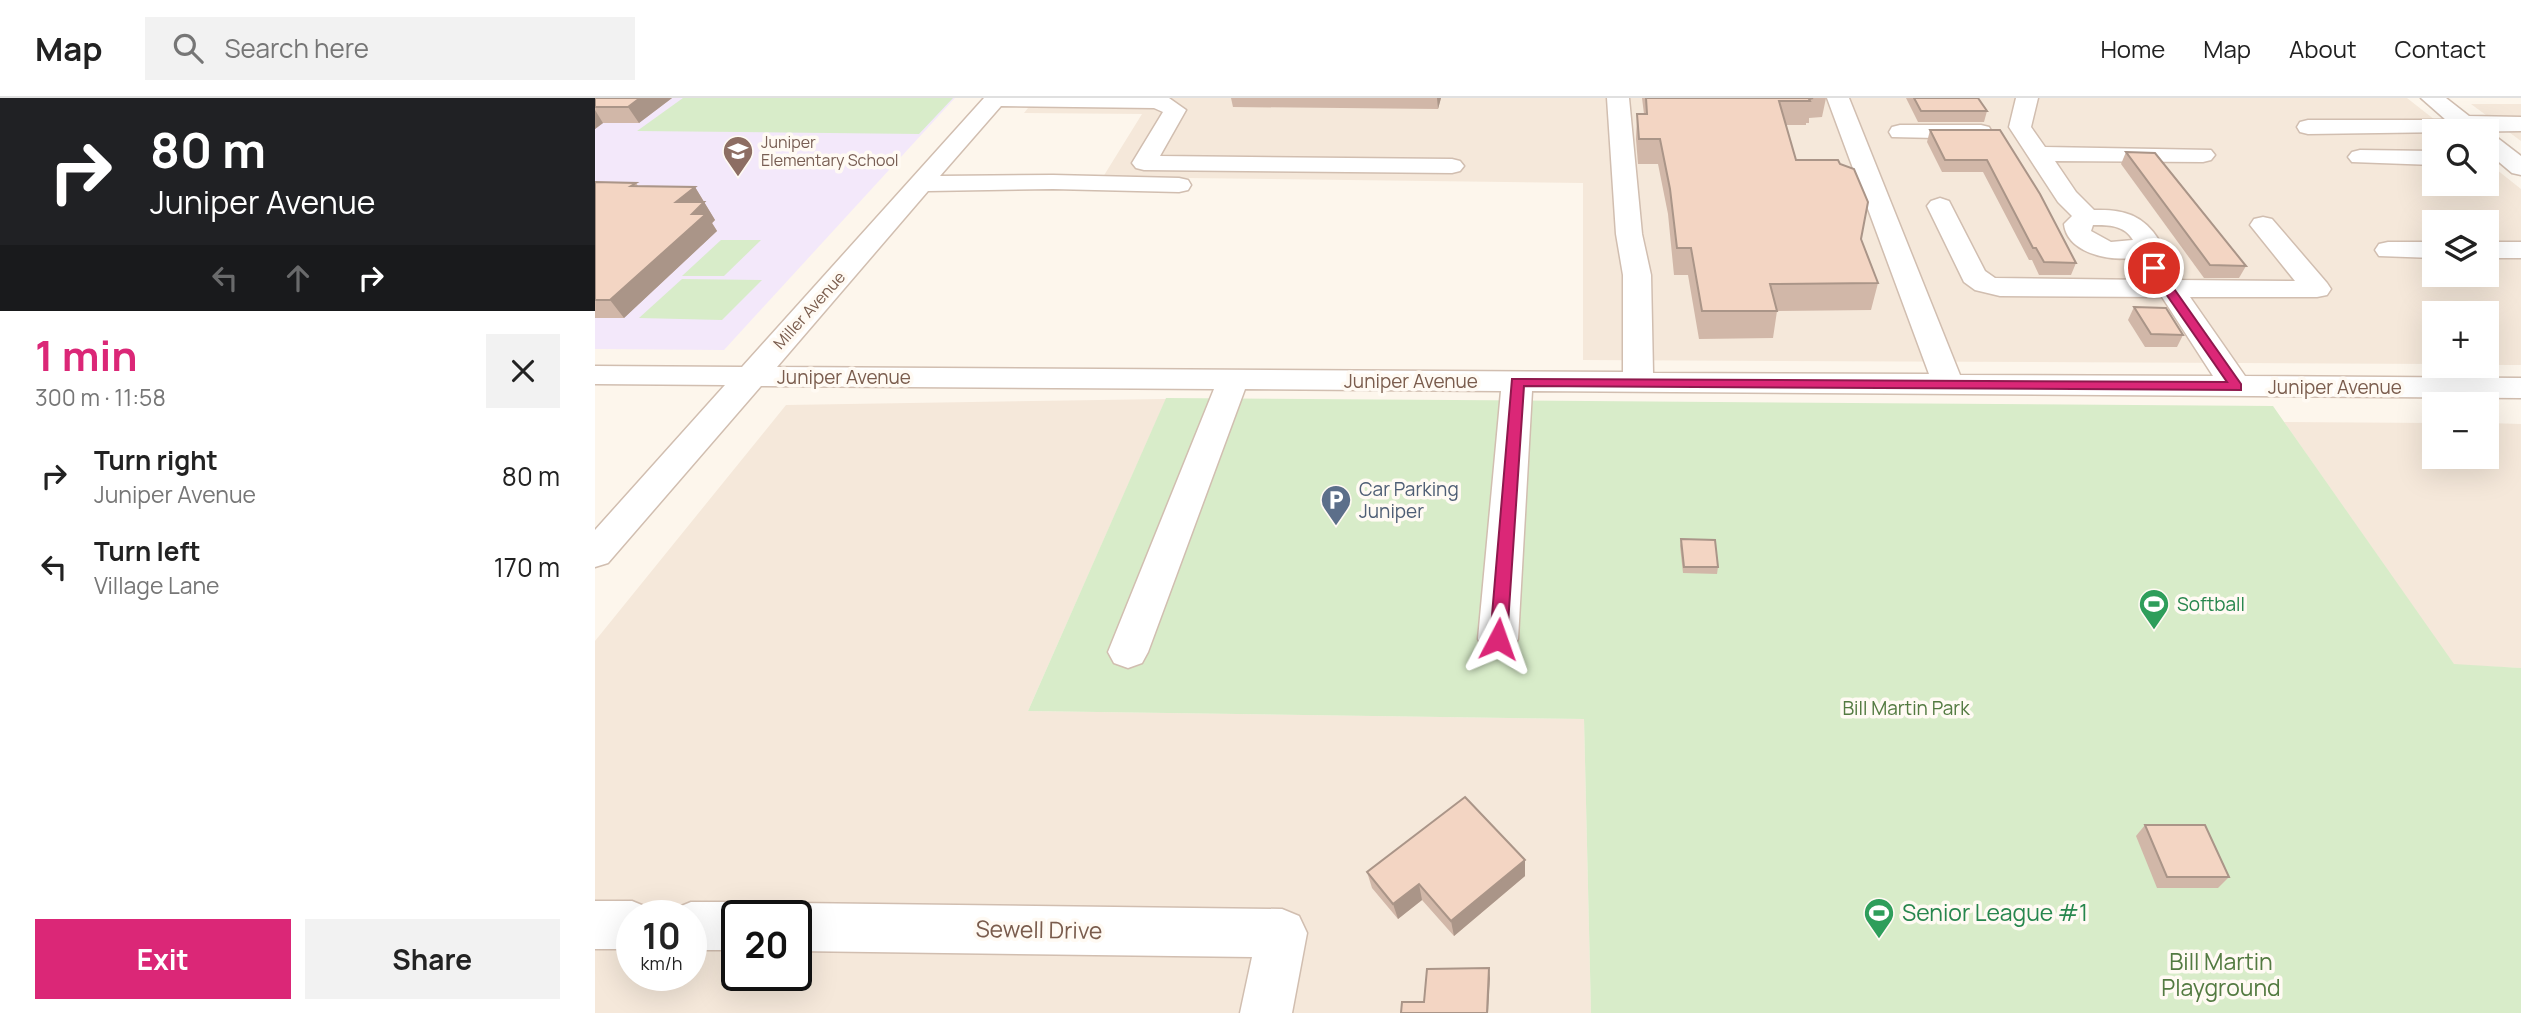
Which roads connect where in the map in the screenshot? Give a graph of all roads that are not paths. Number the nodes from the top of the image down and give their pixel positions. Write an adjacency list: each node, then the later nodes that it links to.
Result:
1 (1618, 98): 31 (street)
2 (1839, 98): 32 (street)
3 (2027, 98): 12 (street)
4 (2432, 98): 6 (street)
5 (996, 99): 17 (street); 18 (street, Miller Avenue)
6 (2459, 119)
7 (2521, 124): 9 (street)
8 (2308, 127): 10 (street)
9 (2499, 127)
10 (2422, 130)
11 (1900, 132): 12 (street)
12 (2024, 132): 13 (street)
13 (2037, 154): 14 (street); 26 (street)
14 (2203, 155)
15 (2360, 157): 16 (street)
16 (2422, 158)
17 (1452, 166)
18 (920, 184): 19 (street); 28 (street, Miller Avenue)
19 (1201, 186)
20 (1940, 206): 26 (street)
21 (2263, 225): 26 (street)
22 (2388, 250): 23 (street)
23 (2422, 250)
24 (2499, 250): 25 (street)
25 (2521, 250)
26 (2170, 288): 33 (street)
27 (595, 375): 28 (street, Juniper Avenue)
28 (749, 377): 29 (street, Juniper Avenue); 35 (street, Miller Avenue)
29 (1233, 380): 30 (street, Juniper Avenue); 37 (street)
30 (1517, 382): 31 (street, Juniper Avenue); 36 (street)
31 (1638, 383): 32 (street, Juniper Avenue)
32 (1949, 385): 33 (street, Juniper Avenue)
33 (2236, 387): 34 (street, Juniper Avenue)
34 (2521, 388)
35 (595, 554)
36 (1498, 639)
37 (1128, 652)
38 (595, 925): 39 (street)
39 (616, 925)
40 (812, 927): 41 (street, Sewell Drive)
41 (1266, 1013)

